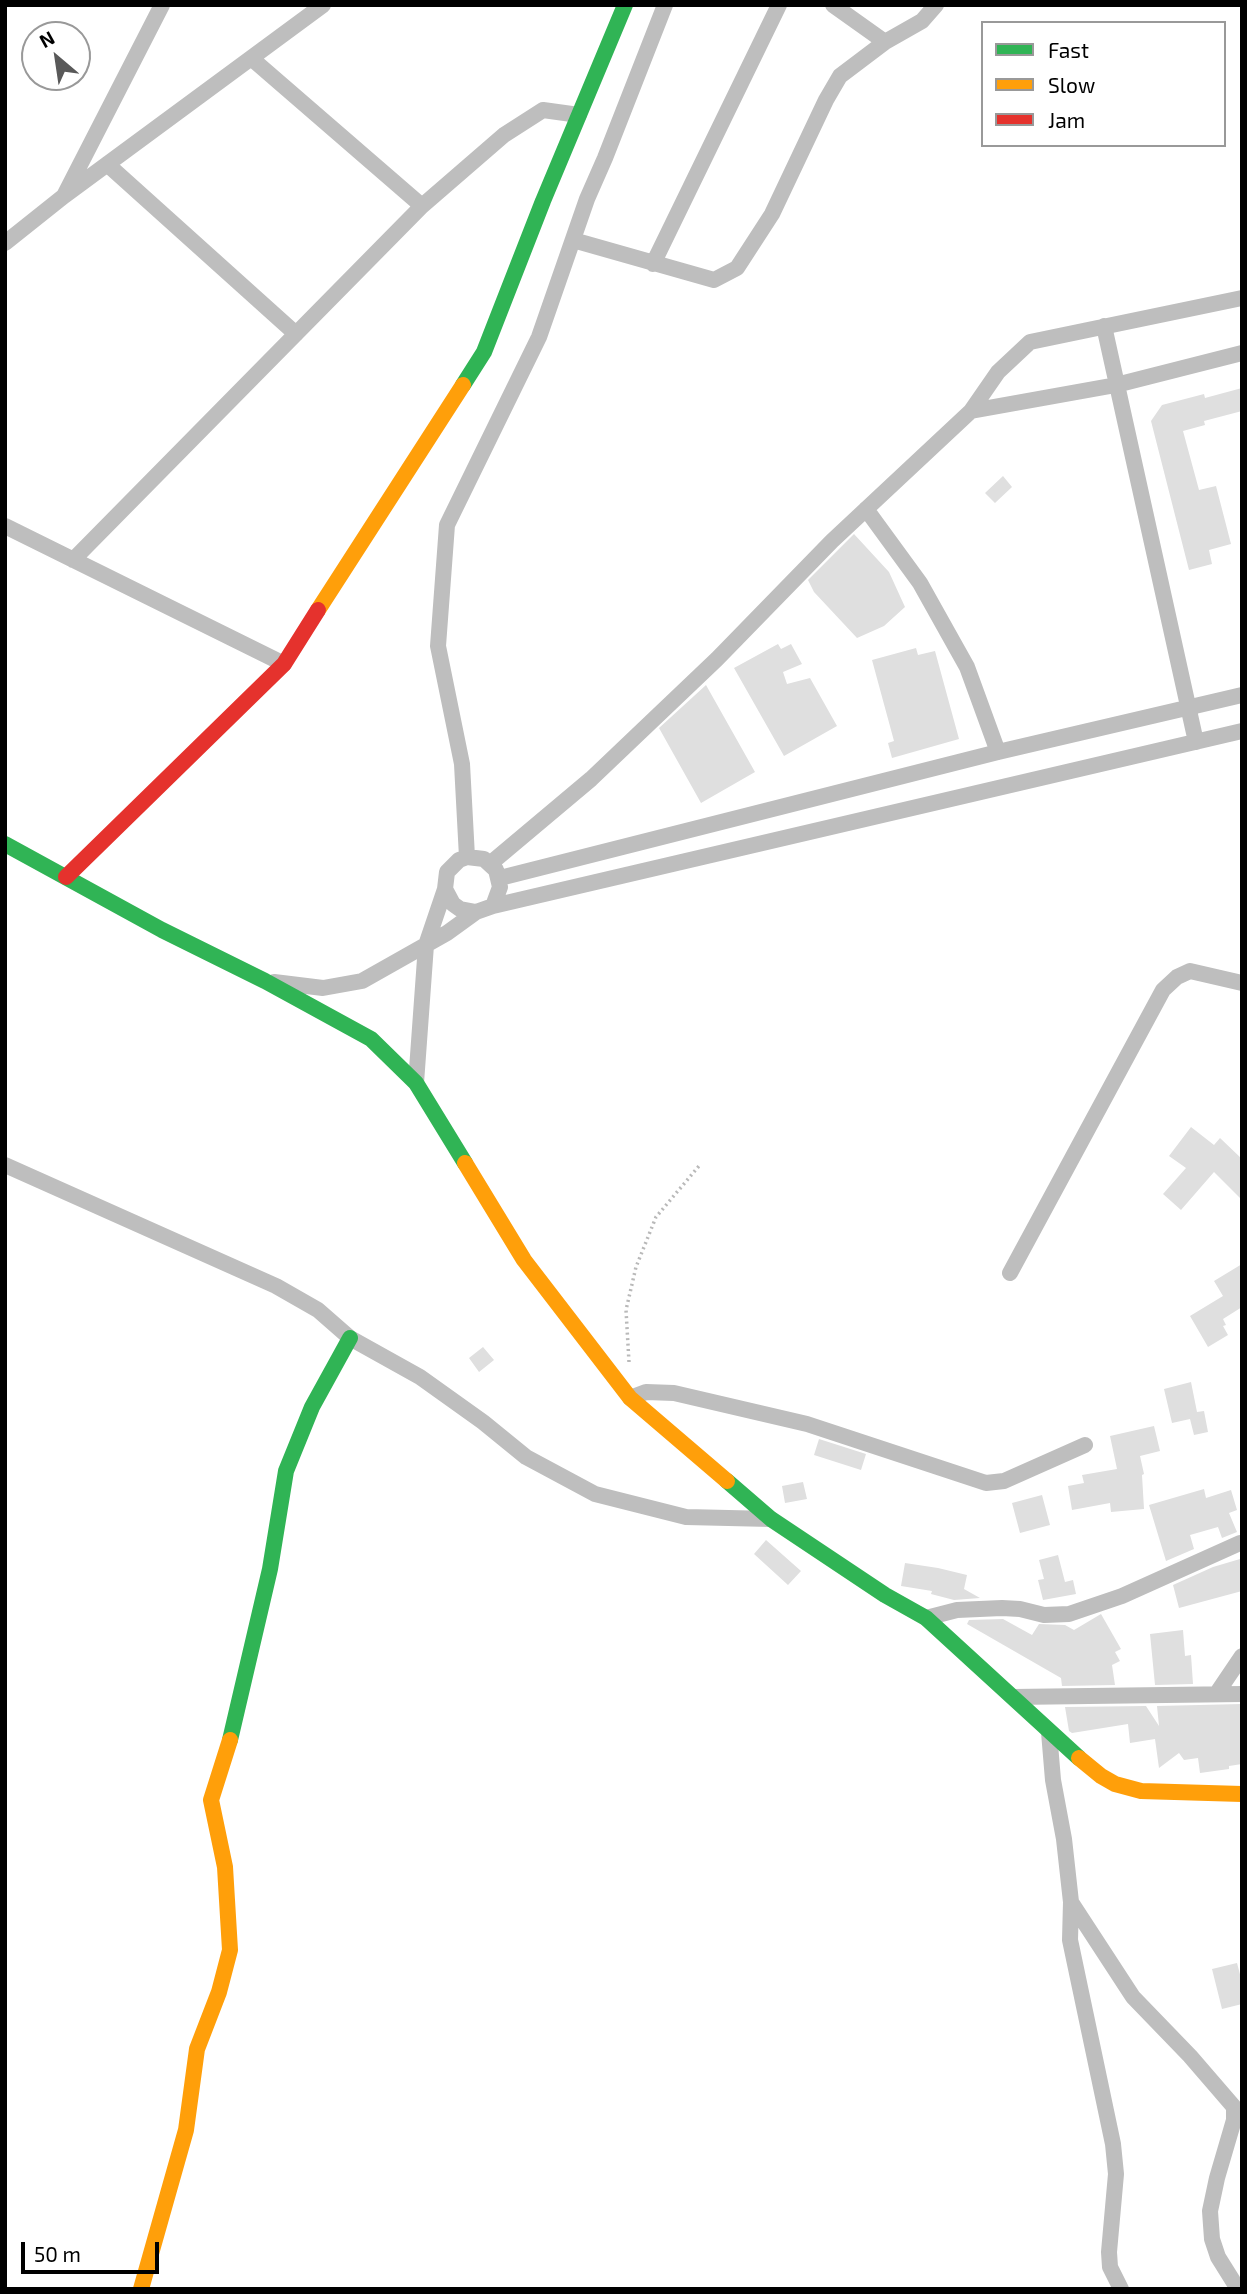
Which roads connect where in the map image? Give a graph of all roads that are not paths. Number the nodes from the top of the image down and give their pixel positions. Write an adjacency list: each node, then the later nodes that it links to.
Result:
1 (162, 5): 12 (street)
2 (323, 5): 9 (street)
3 (625, 5): 10 (street)
4 (666, 5): 14 (street)
5 (779, 5): 16 (street)
6 (936, 5): 8 (street)
7 (842, 8): 8 (street)
8 (885, 42): 16 (street)
9 (251, 58): 11 (street); 13 (street)
10 (579, 115): 13 (street); 26 (street)
11 (107, 164): 12 (street); 19 (street)
12 (64, 196): 15 (street)
13 (422, 206): 19 (street)
14 (573, 240): 16 (street); 33 (street)
15 (5, 243)
16 (653, 264)
17 (1242, 298): 18 (street)
18 (1104, 326): 21 (street); 22 (street)
19 (296, 334): 25 (street)
20 (1242, 353): 21 (street)
21 (1116, 385): 22 (street); 28 (street)
22 (971, 411): 23 (street)
23 (866, 509): 31 (street); 34 (street)
24 (5, 526): 25 (street)
25 (73, 560): 26 (street)
26 (284, 664): 35 (street)
27 (1242, 695): 28 (street)
28 (1188, 707): 30 (street); 31 (street)
29 (1242, 731): 30 (street)
30 (1196, 742): 38 (street)
31 (998, 752): 36 (street)
32 (5, 844): 35 (street)
33 (467, 857): 34 (street); 37 (street)
34 (491, 863): 36 (street)
35 (66, 877): 41 (street)
36 (500, 878): 38 (street)
37 (445, 889): 39 (street); 40 (street)
38 (493, 906): 39 (street)
39 (476, 912): 40 (street)
40 (426, 945): 41 (street); 43 (street)
41 (265, 981): 43 (street)
42 (1242, 983): 45 (street)
43 (416, 1083): 47 (street)
44 (5, 1165): 46 (street)
45 (1010, 1273)
46 (350, 1338): 49 (street); 60 (street)
47 (636, 1395): 48 (street); 49 (street)
48 (1085, 1445)
49 (771, 1520): 51 (street)
50 (1241, 1545): 51 (street)
51 (926, 1618): 55 (street)
52 (1242, 1656): 53 (street)
53 (1217, 1693): 54 (street); 55 (street)
54 (1242, 1694)
55 (1013, 1697): 56 (street)
56 (1049, 1732): 57 (street); 58 (street)
57 (1242, 1794)
58 (1071, 1902): 59 (street); 61 (street)
59 (1238, 2110): 62 (street)
60 (141, 2289)
61 (1121, 2289)
62 (1238, 2289)

